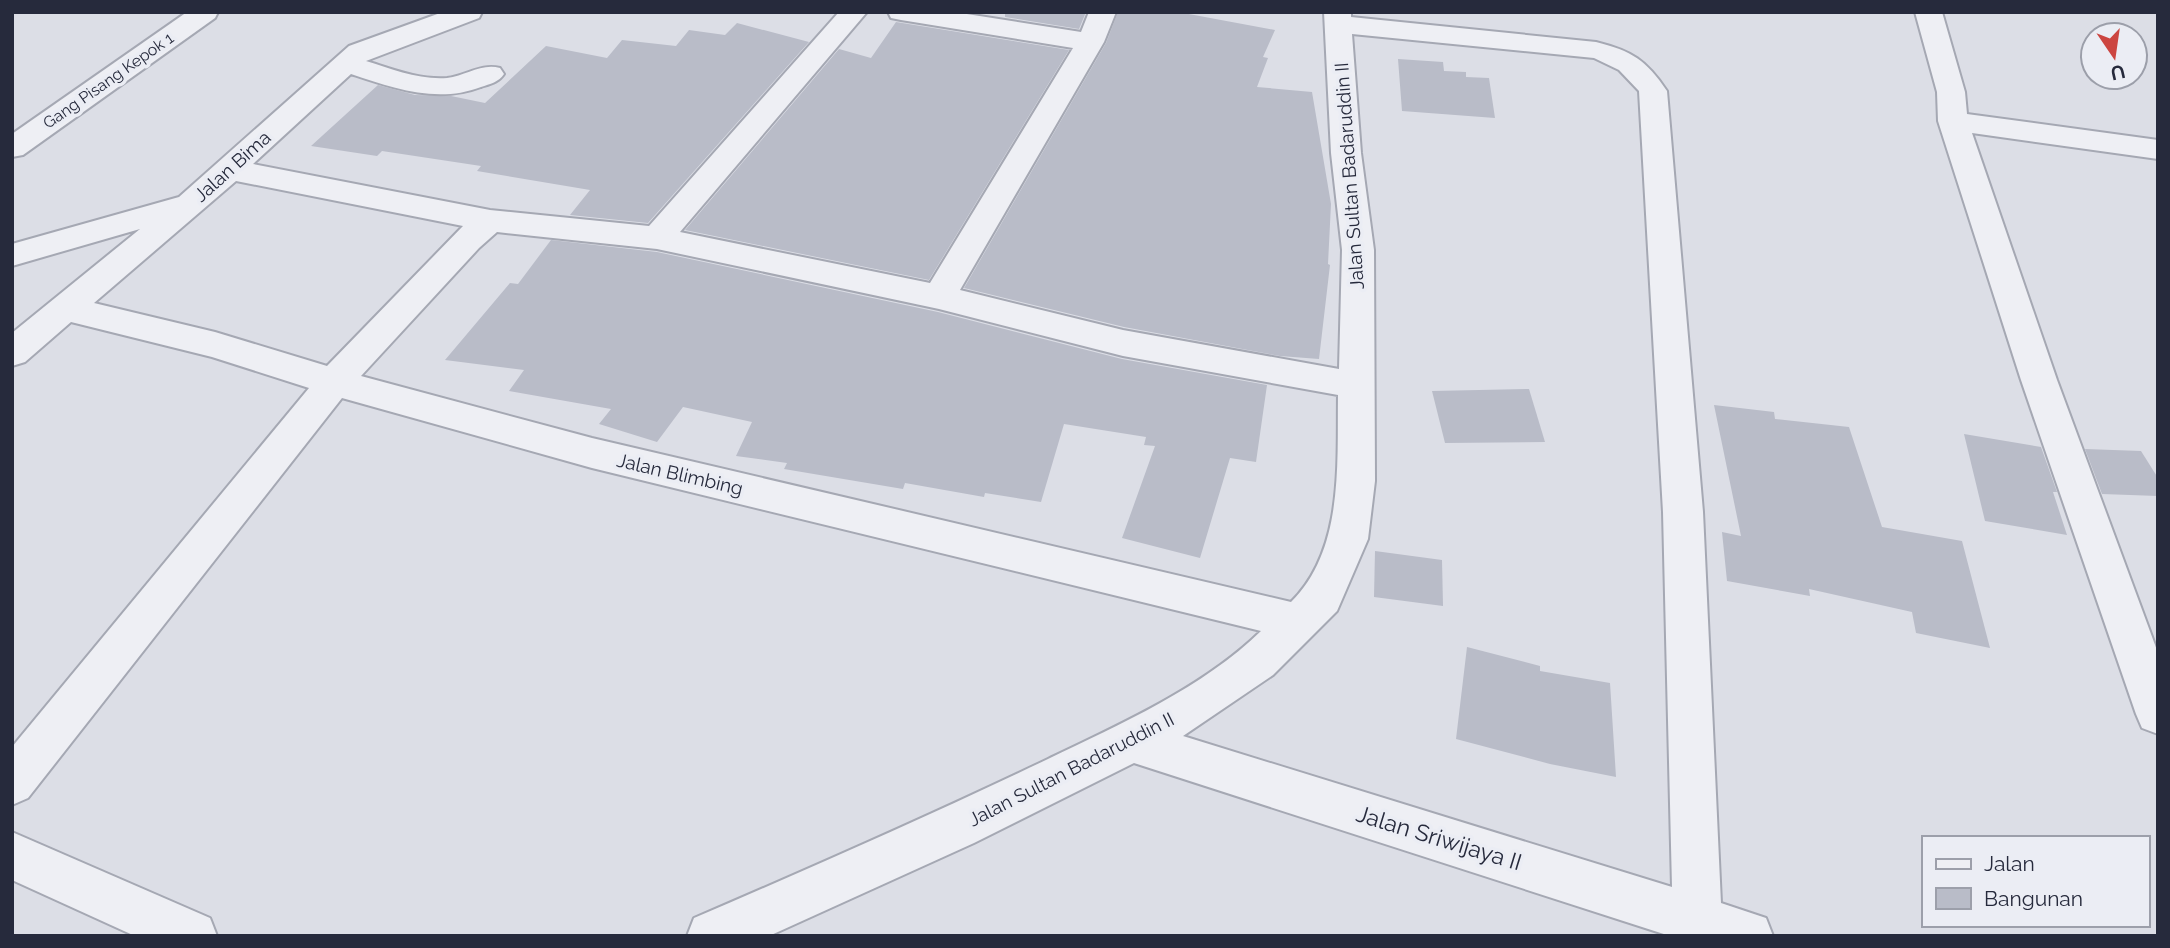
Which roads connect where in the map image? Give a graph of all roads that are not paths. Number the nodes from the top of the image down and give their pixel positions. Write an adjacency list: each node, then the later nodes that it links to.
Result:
1 (205, 12): 13 (street, Gang Pisang Kepok 1)
2 (408, 12): 10 (street)
3 (469, 12): 10 (street, Jalan Bima)
4 (854, 12): 18 (street)
5 (901, 12): 9 (street)
6 (1103, 12): 9 (street)
7 (1928, 12): 12 (street)
8 (1337, 18): 24 (street, Jalan Sultan Badaruddin II); 30 (street)
9 (1090, 42): 20 (street)
10 (353, 58): 11 (street); 15 (street, Jalan Bima)
11 (489, 74)
12 (1953, 121): 14 (street); 26 (street)
13 (12, 148)
14 (2158, 150)
15 (227, 169): 16 (street, Jalan Bima); 17 (street)
16 (192, 203): 19 (street); 21 (street, Jalan Bima)
17 (490, 221): 18 (street); 23 (street)
18 (657, 238): 20 (street)
19 (12, 256)
20 (939, 297): 24 (street)
21 (66, 309): 22 (street, Jalan Bima); 23 (street, Jalan Blimbing)
22 (12, 353)
23 (334, 382): 25 (street, Jalan Blimbing); 28 (street)
24 (1356, 385): 25 (street, Jalan Sultan Badaruddin II)
25 (1299, 622): 27 (street, Jalan Sultan Badaruddin II)
26 (2158, 714)
27 (1131, 741): 30 (street, Jalan Sriwijaya II); 32 (street, Jalan Sultan Badaruddin II)
28 (12, 783)
29 (12, 855): 31 (street)
30 (1697, 918): 33 (street, Jalan Sriwijaya II)
31 (192, 936)
32 (712, 936)
33 (1748, 936)

